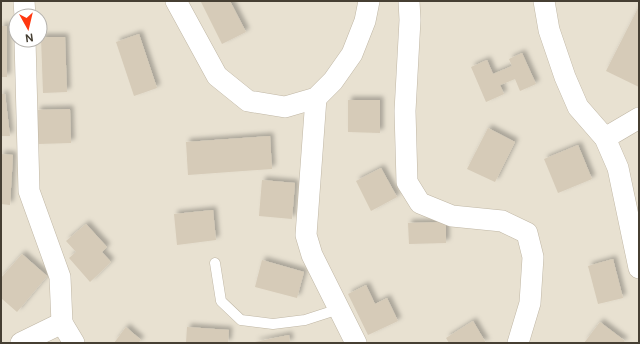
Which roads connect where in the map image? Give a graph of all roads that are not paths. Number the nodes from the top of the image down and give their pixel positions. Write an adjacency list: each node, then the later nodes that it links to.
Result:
1 (176, 1): 6 (street)
2 (369, 1): 6 (street)
3 (409, 1): 16 (street)
4 (544, 1): 8 (street)
5 (25, 48): 12 (street)
6 (316, 98): 11 (street)
7 (639, 118): 8 (street)
8 (605, 138): 10 (street)
9 (215, 263): 11 (lane)
10 (639, 268)
11 (339, 309): 15 (street)
12 (62, 323): 13 (street); 14 (street)
13 (21, 343)
14 (74, 343)
15 (356, 343)
16 (518, 343)

